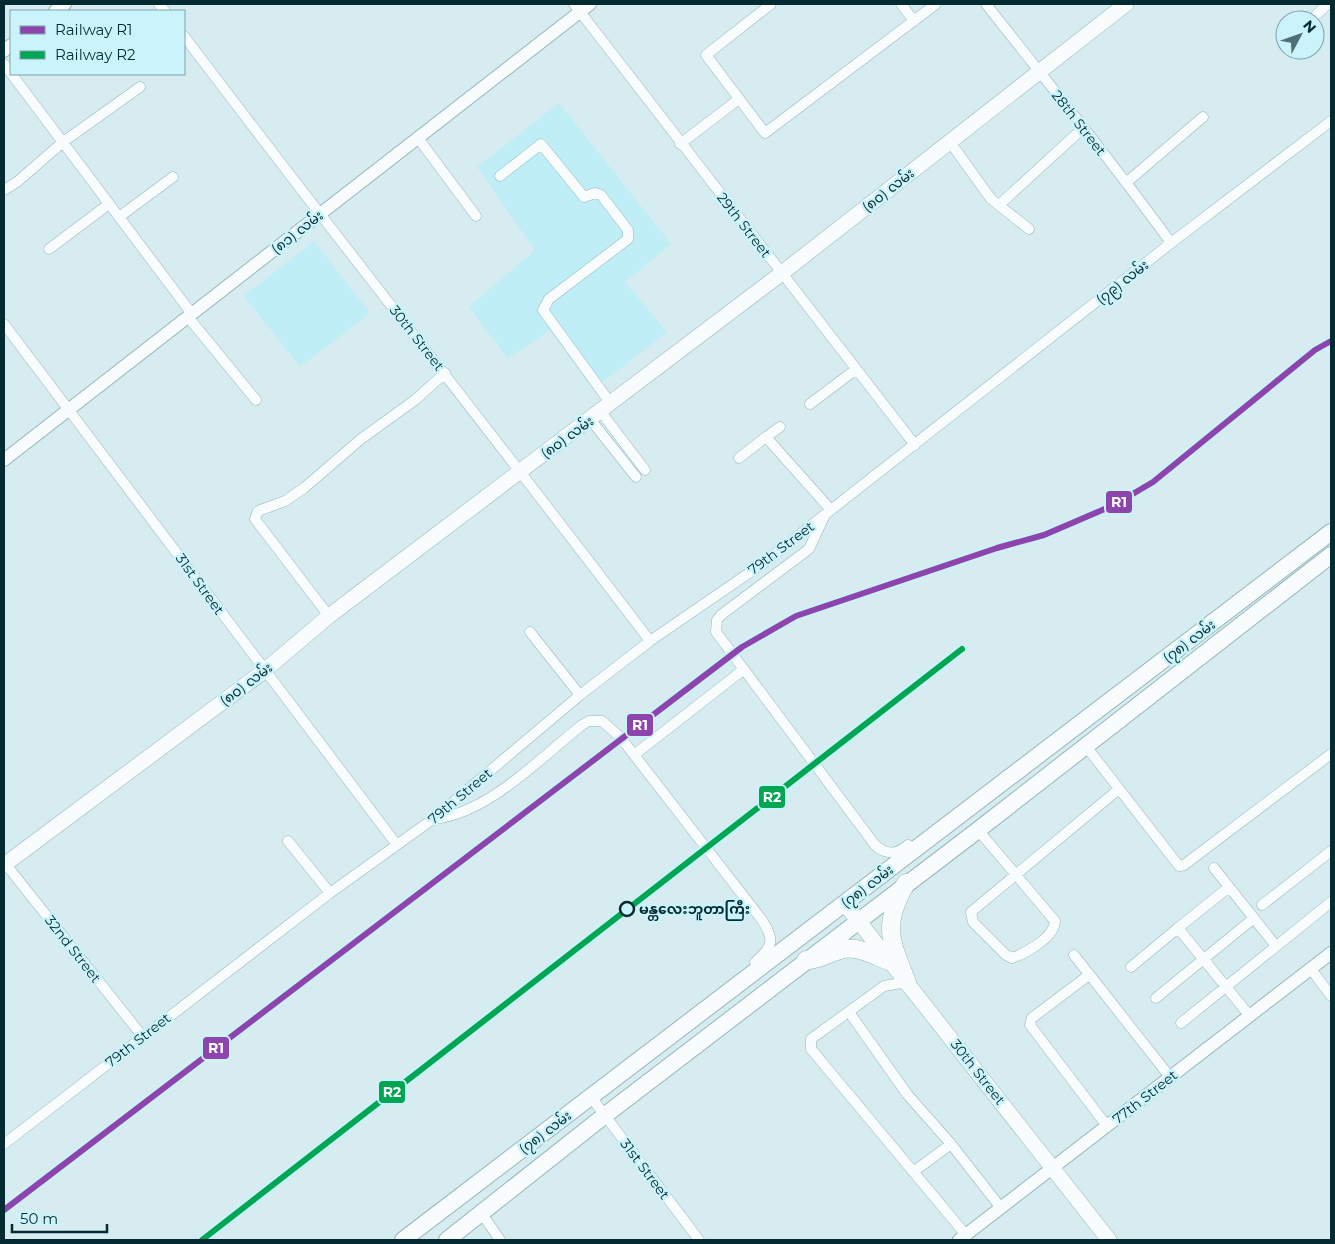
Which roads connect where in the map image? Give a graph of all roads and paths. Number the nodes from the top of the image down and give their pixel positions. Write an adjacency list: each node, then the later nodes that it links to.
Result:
1 (771, 4): 12 (street)
2 (901, 4): 7 (street)
3 (936, 4): 7 (street)
4 (986, 4): 9 (street, 28th Street)
5 (1126, 4): 9 (main road, (၈၀) လမ်း)
6 (581, 6): 16 (street, (၈၁) လမ်း); 19 (street, 29th Street)
7 (914, 21): 12 (street)
8 (185, 37): 26 (street, 30th Street)
9 (1040, 72): 15 (street, 28th Street); 18 (main road, (၈၀) လမ်း)
10 (12, 75): 17 (street)
11 (140, 87): 17 (street)
12 (739, 99): 19 (street)
13 (1203, 117): 22 (street)
14 (1331, 121): 30 (street, (၇၉) လမ်း)
15 (1082, 129): 22 (street, 28th Street); 25 (street)
16 (418, 138): 26 (street, (၈၁) လမ်း); 27 (street)
17 (63, 142): 23 (street); 24 (street)
18 (950, 142): 25 (street); 32 (main road, (၈၀) လမ်း)
19 (680, 144): 32 (street, 29th Street)
20 (500, 176): 40 (street)
21 (173, 177): 28 (street)
22 (1127, 182): 30 (street, 28th Street)
23 (4, 190)
24 (109, 204): 28 (street); 31 (street)
25 (999, 205): 29 (street)
26 (319, 215): 33 (street, (၈၁) လမ်း); 36 (street, 30th Street)
27 (476, 216)
28 (119, 217): 33 (street)
29 (1029, 229)
30 (1171, 243): 43 (street, (၇၉) လမ်း)
31 (49, 249)
32 (782, 273): 35 (street, 29th Street); 40 (main road, (၈၀) လမ်း)
33 (190, 316): 37 (street); 39 (street, (၈၁) လမ်း)
34 (4, 324): 39 (street, 31st Street)
35 (855, 370): 38 (street); 43 (street, 29th Street)
36 (445, 373): 46 (street, 30th Street); 52 (street)
37 (256, 400)
38 (810, 404)
39 (69, 410): 45 (street, (၈၁) လမ်း); 56 (street, 31st Street)
40 (601, 412): 46 (main road, (၈၀) လမ်း); 47 (street); 48 (street)
41 (780, 427): 42 (street)
42 (766, 437): 44 (street); 49 (street)
43 (915, 445): 49 (street, 79th Street)
44 (739, 458)
45 (4, 460)
46 (521, 470): 52 (main road, (၈၀) လမ်း); 54 (street, 30th Street)
47 (645, 470)
48 (636, 477)
49 (828, 512): 54 (street, 79th Street); 55 (street)
50 (1331, 532): 61 (main road, (၇၈) လမ်း)
51 (1331, 555): 58 (main road, (၇၈) လမ်း)
52 (329, 616): 56 (main road, (၈၀) လမ်း)
53 (530, 632): 57 (street)
54 (650, 641): 57 (street, 79th Street)
55 (743, 670): 60 (street); 61 (street)
56 (264, 671): 66 (street, 31st Street); 68 (main road, (၈၀) လမ်း)
57 (580, 695): 63 (street, 79th Street)
58 (1085, 745): 62 (street); 64 (main road, (၇၈) လမ်း)
59 (1331, 754): 62 (street)
60 (634, 755): 63 (street); 95 (street)
61 (1004, 782): 75 (main road, (၇၈) လမ်း)
62 (1119, 790): 70 (street)
63 (433, 819): 66 (street, 79th Street)
64 (978, 830): 70 (street); 71 (main road, (၇၈) လမ်း)
65 (288, 841): 73 (street)
66 (397, 844): 73 (street, 79th Street)
67 (1331, 851): 76 (street)
68 (4, 863): 97 (street, 32nd Street)
69 (1214, 868): 72 (street)
70 (1016, 873): 70 (street)
71 (906, 883): 78 (main road, (၇၈) လမ်း); 89 (highway)
72 (1230, 887): 77 (street); 79 (street)
73 (330, 893): 97 (street, 79th Street)
74 (1331, 902): 80 (street)
75 (845, 904): 78 (main road, 30th Street); 95 (main road, (၇၈) လမ်း)
76 (1262, 905)
77 (1254, 918): 80 (street); 83 (street)
78 (858, 920): 84 (main road, (၇၈) လမ်း); 85 (main road, 30th Street)
79 (1178, 928): 83 (street); 86 (street)
80 (1276, 946): 90 (street)
81 (1331, 953): 87 (street, 77th Street)
82 (1074, 955): 88 (street)
83 (1203, 959): 90 (street); 92 (street)
84 (806, 960): 85 (highway); 100 (main road, (၇၈) လမ်း)
85 (891, 962): 89 (main road, 30th Street)
86 (1132, 967)
87 (1311, 968): 91 (street); 94 (street, 77th Street)
88 (1089, 976): 98 (street); 101 (street)
89 (907, 982): 93 (street); 104 (main road, 30th Street)
90 (1224, 987): 94 (street); 96 (street)
91 (1331, 996)
92 (1156, 998)
93 (849, 1012): 103 (street); 105 (street)
94 (1249, 1016): 98 (street, 77th Street)
95 (689, 1023): 99 (main road, (၇၈) လမ်း)
96 (1181, 1023)
97 (143, 1037): 102 (street, 79th Street)
98 (1170, 1077): 101 (street, 77th Street)
99 (591, 1097): 100 (street, 31st Street); 109 (main road, (၇၈) လမ်း)
100 (604, 1116): 107 (main road, (၇၈) လမ်း); 112 (street, 31st Street)
101 (1107, 1126): 104 (street, 77th Street)
102 (4, 1144)
103 (951, 1144): 105 (street); 106 (street)
104 (1054, 1168): 106 (street, 77th Street); 113 (main road, 30th Street)
105 (913, 1172): 108 (street)
106 (1001, 1208): 108 (street, 77th Street)
107 (482, 1214): 110 (main road, (၇၈) လမ်း); 111 (street)
108 (962, 1238)
109 (403, 1240)
110 (447, 1240)
111 (500, 1240)
112 (699, 1240)
113 (1109, 1240)

